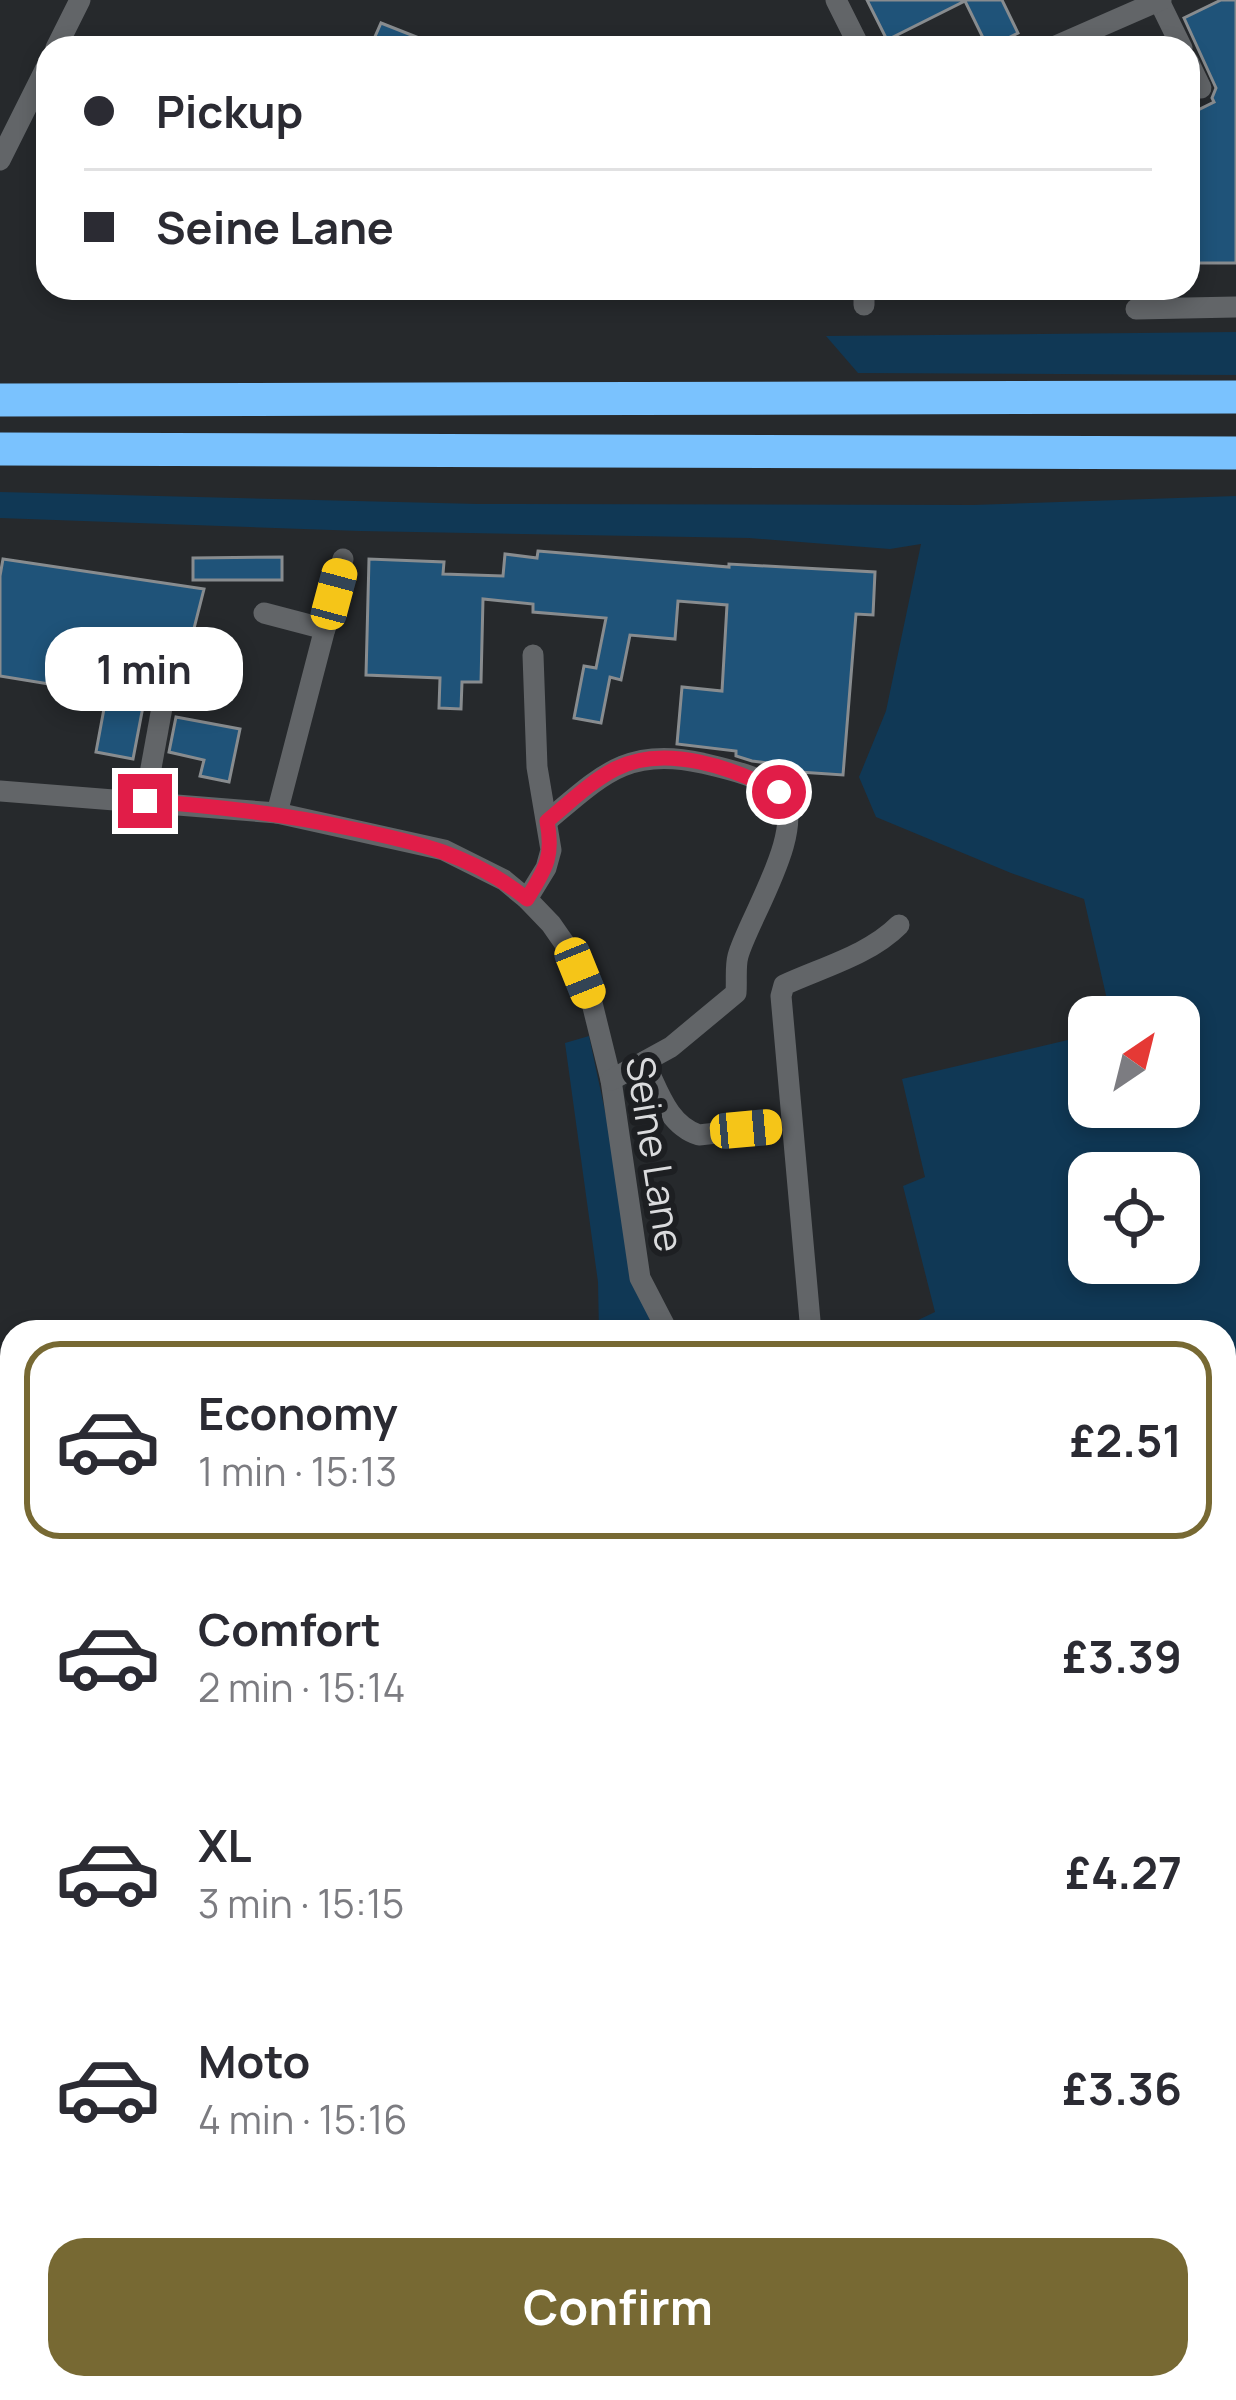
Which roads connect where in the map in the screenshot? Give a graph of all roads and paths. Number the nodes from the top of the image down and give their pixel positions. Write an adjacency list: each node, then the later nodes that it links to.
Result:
1 (80, 0): 4 (street)
2 (836, 0): 5 (street)
3 (1160, 0): 6 (street); 7 (street)
4 (62, 36)
5 (854, 36)
6 (1079, 36)
7 (1176, 36)
8 (36, 88): 9 (street)
9 (0, 160)
10 (1236, 307): 11 (street)
11 (1136, 309)
12 (1236, 397): 13 (highway)
13 (0, 400)
14 (0, 449): 15 (highway)
15 (1236, 453)
16 (343, 560): 18 (street)
17 (265, 613): 18 (street)
18 (325, 629): 23 (street)
19 (533, 655): 24 (street)
20 (169, 669): 22 (street)
21 (0, 791): 22 (street, Seine Lane)
22 (145, 801): 23 (street, Seine Lane)
23 (277, 813): 25 (street, Seine Lane)
24 (547, 821): 25 (street); 27 (street)
25 (527, 899): 28 (street, Seine Lane)
26 (899, 925): 31 (street)
27 (644, 1062): 28 (street); 29 (street)
28 (611, 1080): 30 (street, Seine Lane)
29 (770, 1127)
30 (662, 1320)
31 (810, 1320)

